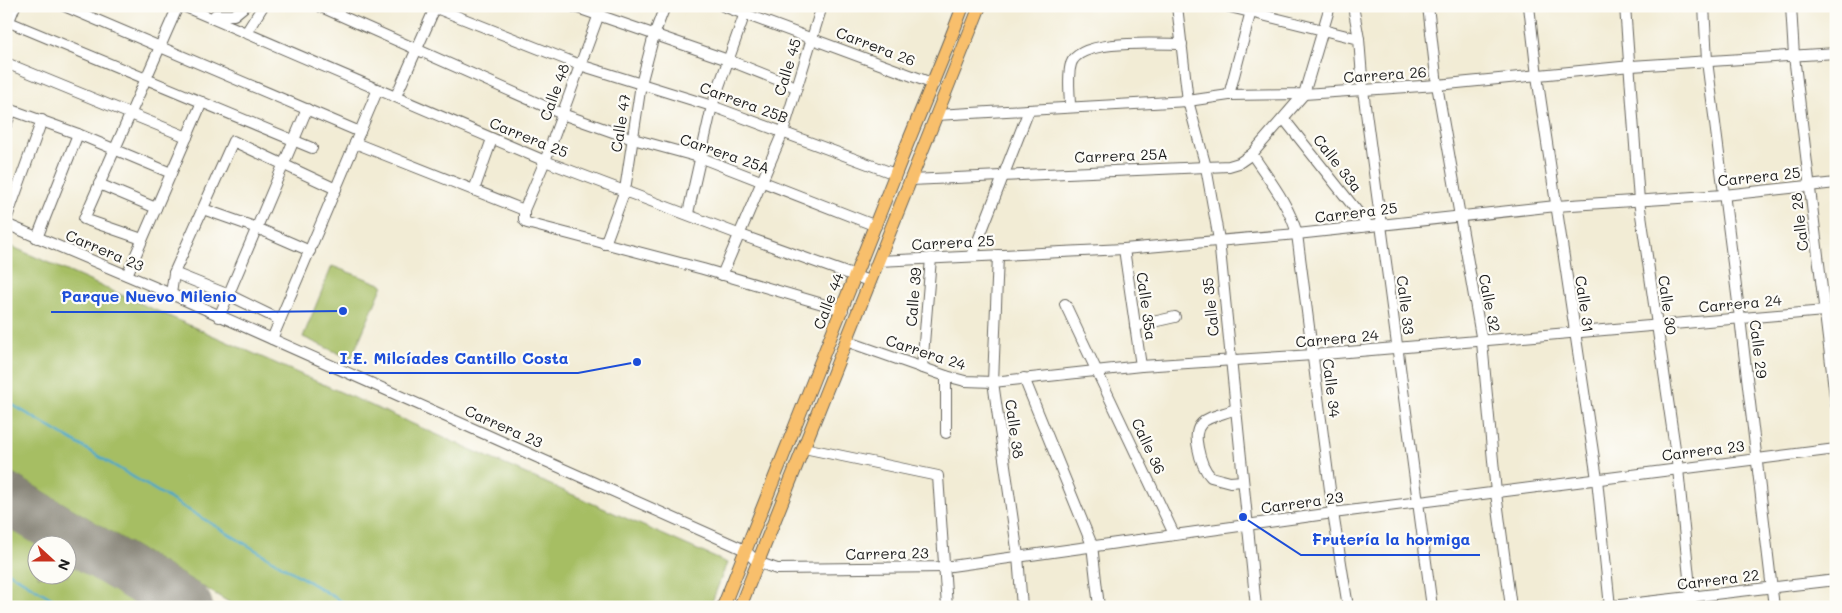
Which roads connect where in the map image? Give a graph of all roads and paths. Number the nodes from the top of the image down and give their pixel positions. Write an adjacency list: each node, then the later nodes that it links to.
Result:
1 (15, 6): 29 (street)
2 (64, 6): 36 (street)
3 (178, 6): 36 (street)
4 (183, 6): 28 (street, Carrera 25)
5 (207, 6): 28 (street)
6 (245, 6): 28 (street)
7 (263, 6): 31 (street)
8 (320, 6): 37 (street, Carrera 25A)
9 (572, 6): 26 (street)
10 (665, 6): 32 (street, Calle 47)
11 (723, 6): 27 (street, Carrera 26)
12 (822, 6): 33 (street, Calle 45)
13 (963, 6): 48 (main road, Calle 44)
14 (980, 6): 65 (main road, Calle 44)
15 (1177, 6): 35 (street, Calle 35)
16 (1226, 6): 25 (street)
17 (1330, 6): 30 (street)
18 (1353, 6): 34 (street, Calle 33)
19 (1428, 6): 49 (street, Calle 32)
20 (1529, 6): 45 (street, Calle 31)
21 (1625, 6): 44 (street, Calle 30)
22 (1704, 6): 41 (street, Calle 29)
23 (1791, 6): 39 (street, Calle 28)
24 (433, 7): 37 (street); 43 (street, Carrera 25B)
25 (1251, 9): 30 (street); 54 (street)
26 (600, 11): 32 (street); 43 (street, Calle 48)
27 (745, 14): 33 (street, Carrera 26); 40 (street)
28 (215, 17): 31 (street, Carrera 25)
29 (7, 25): 46 (street)
30 (1325, 29): 34 (street); 53 (street)
31 (246, 33): 51 (street, Carrera 25)
32 (654, 34): 40 (street); 47 (street, Calle 47)
33 (811, 38): 48 (street, Carrera 26); 50 (street, Calle 45)
34 (1359, 39): 52 (street, Calle 33)
35 (1182, 44): 56 (street, Calle 35); 59 (street)
36 (160, 47): 46 (street); 61 (street)
37 (418, 49): 55 (street); 64 (street, Carrera 25A)
38 (1836, 53): 39 (street, Carrera 26)
39 (1794, 56): 41 (street, Carrera 26); 91 (street, Calle 28)
40 (728, 60): 50 (street); 58 (street)
41 (1706, 61): 44 (street, Carrera 26); 95 (street, Calle 29)
42 (6, 63): 63 (street)
43 (580, 65): 47 (street, Carrera 25B); 64 (street, Calle 48)
44 (1631, 66): 45 (street, Carrera 26); 96 (street, Calle 30)
45 (1537, 76): 49 (street, Carrera 26); 97 (street, Calle 31)
46 (146, 79): 57 (street); 63 (street)
47 (641, 84): 58 (street, Carrera 25B); 75 (street, Calle 47)
48 (934, 84): 85 (main road, Calle 44)
49 (1437, 85): 52 (street, Carrera 26); 102 (street, Calle 32)
50 (796, 87): 70 (street, Calle 45)
51 (378, 89): 55 (street, Carrera 25); 69 (street)
52 (1363, 90): 53 (street, Carrera 26); 104 (street, Calle 33)
53 (1304, 94): 54 (street, Carrera 26); 66 (street, Carrera 25A)
54 (1229, 95): 56 (street, Carrera 26)
55 (396, 96): 74 (street, Carrera 25)
56 (1188, 101): 59 (street, Carrera 26); 83 (street, Calle 35)
57 (202, 102): 72 (street); 73 (street)
58 (712, 106): 70 (street, Carrera 25B); 80 (street)
59 (1070, 107): 62 (street, Carrera 26)
60 (9, 109): 67 (street); 68 (street)
61 (307, 109): 69 (street); 73 (street)
62 (1029, 110): 65 (street, Carrera 26); 86 (street)
63 (130, 114): 72 (street); 77 (street)
64 (562, 114): 75 (street, Carrera 25A); 81 (street, Calle 48)
65 (936, 115): 87 (main road, Calle 44)
66 (1284, 119): 79 (street, Carrera 25A); 106 (street, Calle 33a)
67 (42, 120): 71 (street); 103 (street)
68 (6, 125)
69 (360, 132): 76 (street)
70 (783, 132): 85 (street, Carrera 25B); 88 (street, Calle 45)
71 (78, 134): 77 (street); 110 (street)
72 (187, 137): 84 (street)
73 (294, 139): 78 (street); 82 (street)
74 (492, 139): 81 (street, Carrera 25); 93 (street)
75 (634, 139): 80 (street, Carrera 25A); 94 (street, Calle 47)
76 (355, 143): 92 (street); 93 (street)
77 (115, 148): 84 (street); 89 (street)
78 (312, 148)
79 (1252, 154): 83 (street, Carrera 25A); 109 (street, Calle 34)
80 (699, 157): 88 (street, Carrera 25A); 101 (street)
81 (545, 161): 94 (street, Carrera 25); 100 (street, Calle 48)
82 (284, 165): 92 (street); 99 (street); 107 (street)
83 (1206, 167): 86 (street, Carrera 25A); 112 (street, Calle 35)
84 (171, 173): 98 (street)
85 (895, 174): 105 (main road, Calle 44)
86 (1003, 175): 87 (street, Carrera 25A); 117 (street)
87 (910, 180): 119 (main road, Calle 44)
88 (763, 182): 105 (street, Carrera 25A); 108 (street, Calle 45)
89 (100, 184): 98 (street); 111 (street)
90 (1836, 184): 91 (street, Carrera 25)
91 (1810, 186): 95 (street, Carrera 25); 130 (street, Calle 28)
92 (336, 189): 115 (street)
93 (474, 190): 100 (street)
94 (625, 190): 101 (street, Carrera 25); 113 (street, Calle 47)
95 (1724, 195): 96 (street, Carrera 25); 133 (street, Calle 29)
96 (1639, 201): 97 (street, Carrera 25); 135 (street, Calle 30)
97 (1556, 206): 102 (street, Carrera 25); 137 (street, Calle 31)
98 (156, 208): 111 (street)
99 (203, 209): 107 (street); 120 (street)
100 (524, 213): 113 (street)
101 (688, 213): 108 (street, Carrera 25)
102 (1458, 216): 104 (street, Carrera 25); 140 (street, Calle 32)
103 (6, 222): 110 (street, Carrera 23)
104 (1380, 224): 106 (street, Carrera 25); 141 (street, Calle 33)
105 (876, 226): 123 (main road, Calle 44)
106 (1368, 226): 109 (street, Carrera 25)
107 (257, 228): 115 (street); 126 (street)
108 (738, 234): 122 (street, Calle 45); 123 (street, Carrera 25)
109 (1298, 234): 112 (street, Carrera 25); 142 (street, Calle 34)
110 (37, 238): 121 (street, Carrera 23)
111 (142, 239): 121 (street)
112 (1219, 240): 114 (street, Carrera 25); 143 (street, Calle 35)
113 (605, 244): 122 (street)
114 (1124, 249): 116 (street, Carrera 25); 136 (street, Calle 35a)
115 (310, 251): 134 (street)
116 (998, 255): 117 (street, Carrera 25); 149 (street, Calle 38)
117 (972, 256): 118 (street, Carrera 25)
118 (931, 258): 119 (street, Carrera 25); 145 (street, Calle 39)
119 (879, 261): 124 (main road, Calle 44)
120 (174, 273): 125 (street); 126 (street)
121 (127, 275): 125 (street, Carrera 23)
122 (722, 275): 128 (street)
123 (855, 276): 124 (street, Carrera 25); 128 (main road, Calle 44)
124 (869, 281): 139 (main road, Calle 44)
125 (171, 294): 131 (street, Carrera 23)
126 (229, 295): 131 (street); 134 (street)
127 (1065, 304): 146 (street, Calle 36)
128 (843, 310): 165 (main road, Calle 44)
129 (1836, 310): 130 (street, Carrera 24)
130 (1824, 311): 133 (street, Carrera 24); 150 (street, Calle 28)
131 (219, 317): 138 (street, Carrera 23)
132 (1175, 317): 136 (street)
133 (1740, 318): 135 (street, Carrera 24); 155 (street, Calle 29)
134 (280, 320): 138 (street)
135 (1655, 325): 137 (street, Carrera 24); 156 (street, Calle 30)
136 (1135, 326): 144 (street, Calle 35a)
137 (1574, 334): 140 (street, Carrera 24); 157 (street, Calle 31)
138 (272, 339): 165 (street, Carrera 23)
139 (846, 341): 145 (street, Carrera 24); 153 (main road, Calle 44)
140 (1482, 342): 141 (street, Carrera 24); 159 (street, Calle 32)
141 (1396, 348): 142 (street, Carrera 24); 160 (street, Calle 33)
142 (1313, 355): 143 (street, Carrera 24); 161 (street, Calle 34)
143 (1231, 361): 144 (street, Carrera 24); 151 (street, Calle 35)
144 (1141, 366): 146 (street, Carrera 24)
145 (922, 368): 147 (street, Carrera 24)
146 (1098, 371): 148 (street, Carrera 24); 163 (street, Calle 36)
147 (946, 376): 149 (street, Carrera 24); 152 (street)
148 (1024, 378): 149 (street, Carrera 24); 164 (street)
149 (993, 382): 166 (street, Calle 38)
150 (1836, 405)
151 (1236, 409): 158 (street, Calle 35); 158 (street)
152 (946, 433)
153 (804, 448): 167 (main road, Calle 44); 168 (street)
154 (1836, 449): 155 (street, Carrera 23)
155 (1757, 459): 156 (street, Carrera 23); 170 (street, Calle 29)
156 (1678, 469): 157 (street, Carrera 23); 171 (street, Calle 30)
157 (1597, 479): 159 (street, Carrera 23); 172 (street, Calle 31)
158 (1244, 481): 162 (street, Calle 35)
159 (1496, 493): 160 (street, Carrera 23); 181 (street, Calle 32)
160 (1418, 503): 161 (street, Carrera 23); 180 (street, Calle 33)
161 (1333, 513): 162 (street, Carrera 23); 179 (street, Calle 34)
162 (1247, 524): 163 (street, Carrera 23); 178 (street, Calle 35)
163 (1174, 534): 164 (street, Carrera 23)
164 (1092, 545): 166 (street, Carrera 23); 177 (street)
165 (746, 550): 167 (street, Carrera 23); 173 (main road, Calle 44)
166 (1018, 556): 168 (street, Carrera 23); 176 (street, Calle 38)
167 (757, 562): 168 (street, Carrera 23); 174 (main road, Calle 44)
168 (944, 567): 175 (street)
169 (1836, 580): 170 (street, Carrera 22)
170 (1772, 588): 171 (street, Carrera 22); 182 (street, Calle 29)
171 (1692, 602): 172 (street, Carrera 22)
172 (1608, 606)
173 (723, 607)
174 (740, 607)
175 (947, 607)
176 (1022, 607)
177 (1099, 607)
178 (1256, 607)
179 (1348, 607)
180 (1432, 607)
181 (1511, 607)
182 (1774, 607)

